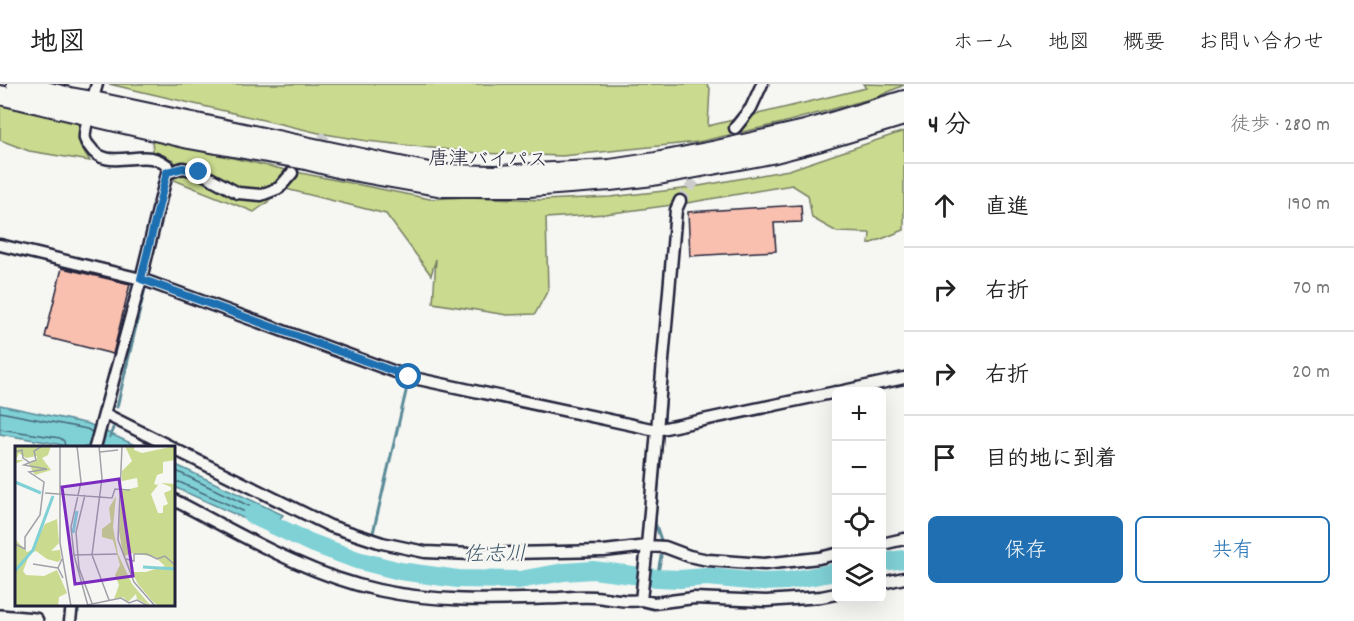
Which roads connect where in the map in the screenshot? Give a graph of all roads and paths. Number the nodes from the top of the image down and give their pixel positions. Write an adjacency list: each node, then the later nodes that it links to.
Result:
1 (16, 84): 4 (highway, 唐津バイパス)
2 (762, 84): 7 (street)
3 (0, 95): 4 (highway, 唐津バイパス)
4 (93, 100): 5 (highway, 唐津バイパス); 6 (highway, 唐津バイパス); 8 (street)
5 (904, 100)
6 (904, 116)
7 (735, 128)
8 (167, 172): 9 (street); 12 (street)
9 (292, 173)
10 (680, 201): 17 (street)
11 (0, 245): 12 (street)
12 (141, 279): 16 (street); 17 (street)
13 (904, 378): 14 (street)
14 (862, 387)
15 (832, 393): 17 (street)
16 (105, 414): 18 (street); 19 (street)
17 (656, 430): 24 (street)
18 (95, 446)
19 (168, 446)
20 (176, 450): 24 (street)
21 (176, 501): 29 (street)
22 (904, 539): 23 (street)
23 (886, 543)
24 (646, 550): 25 (street); 29 (street)
25 (832, 555)
26 (904, 578): 27 (street)
27 (886, 583)
28 (832, 595): 29 (street)
29 (641, 598)
30 (72, 606): 33 (street)
31 (0, 618): 32 (street)
32 (35, 621)
33 (70, 621)

